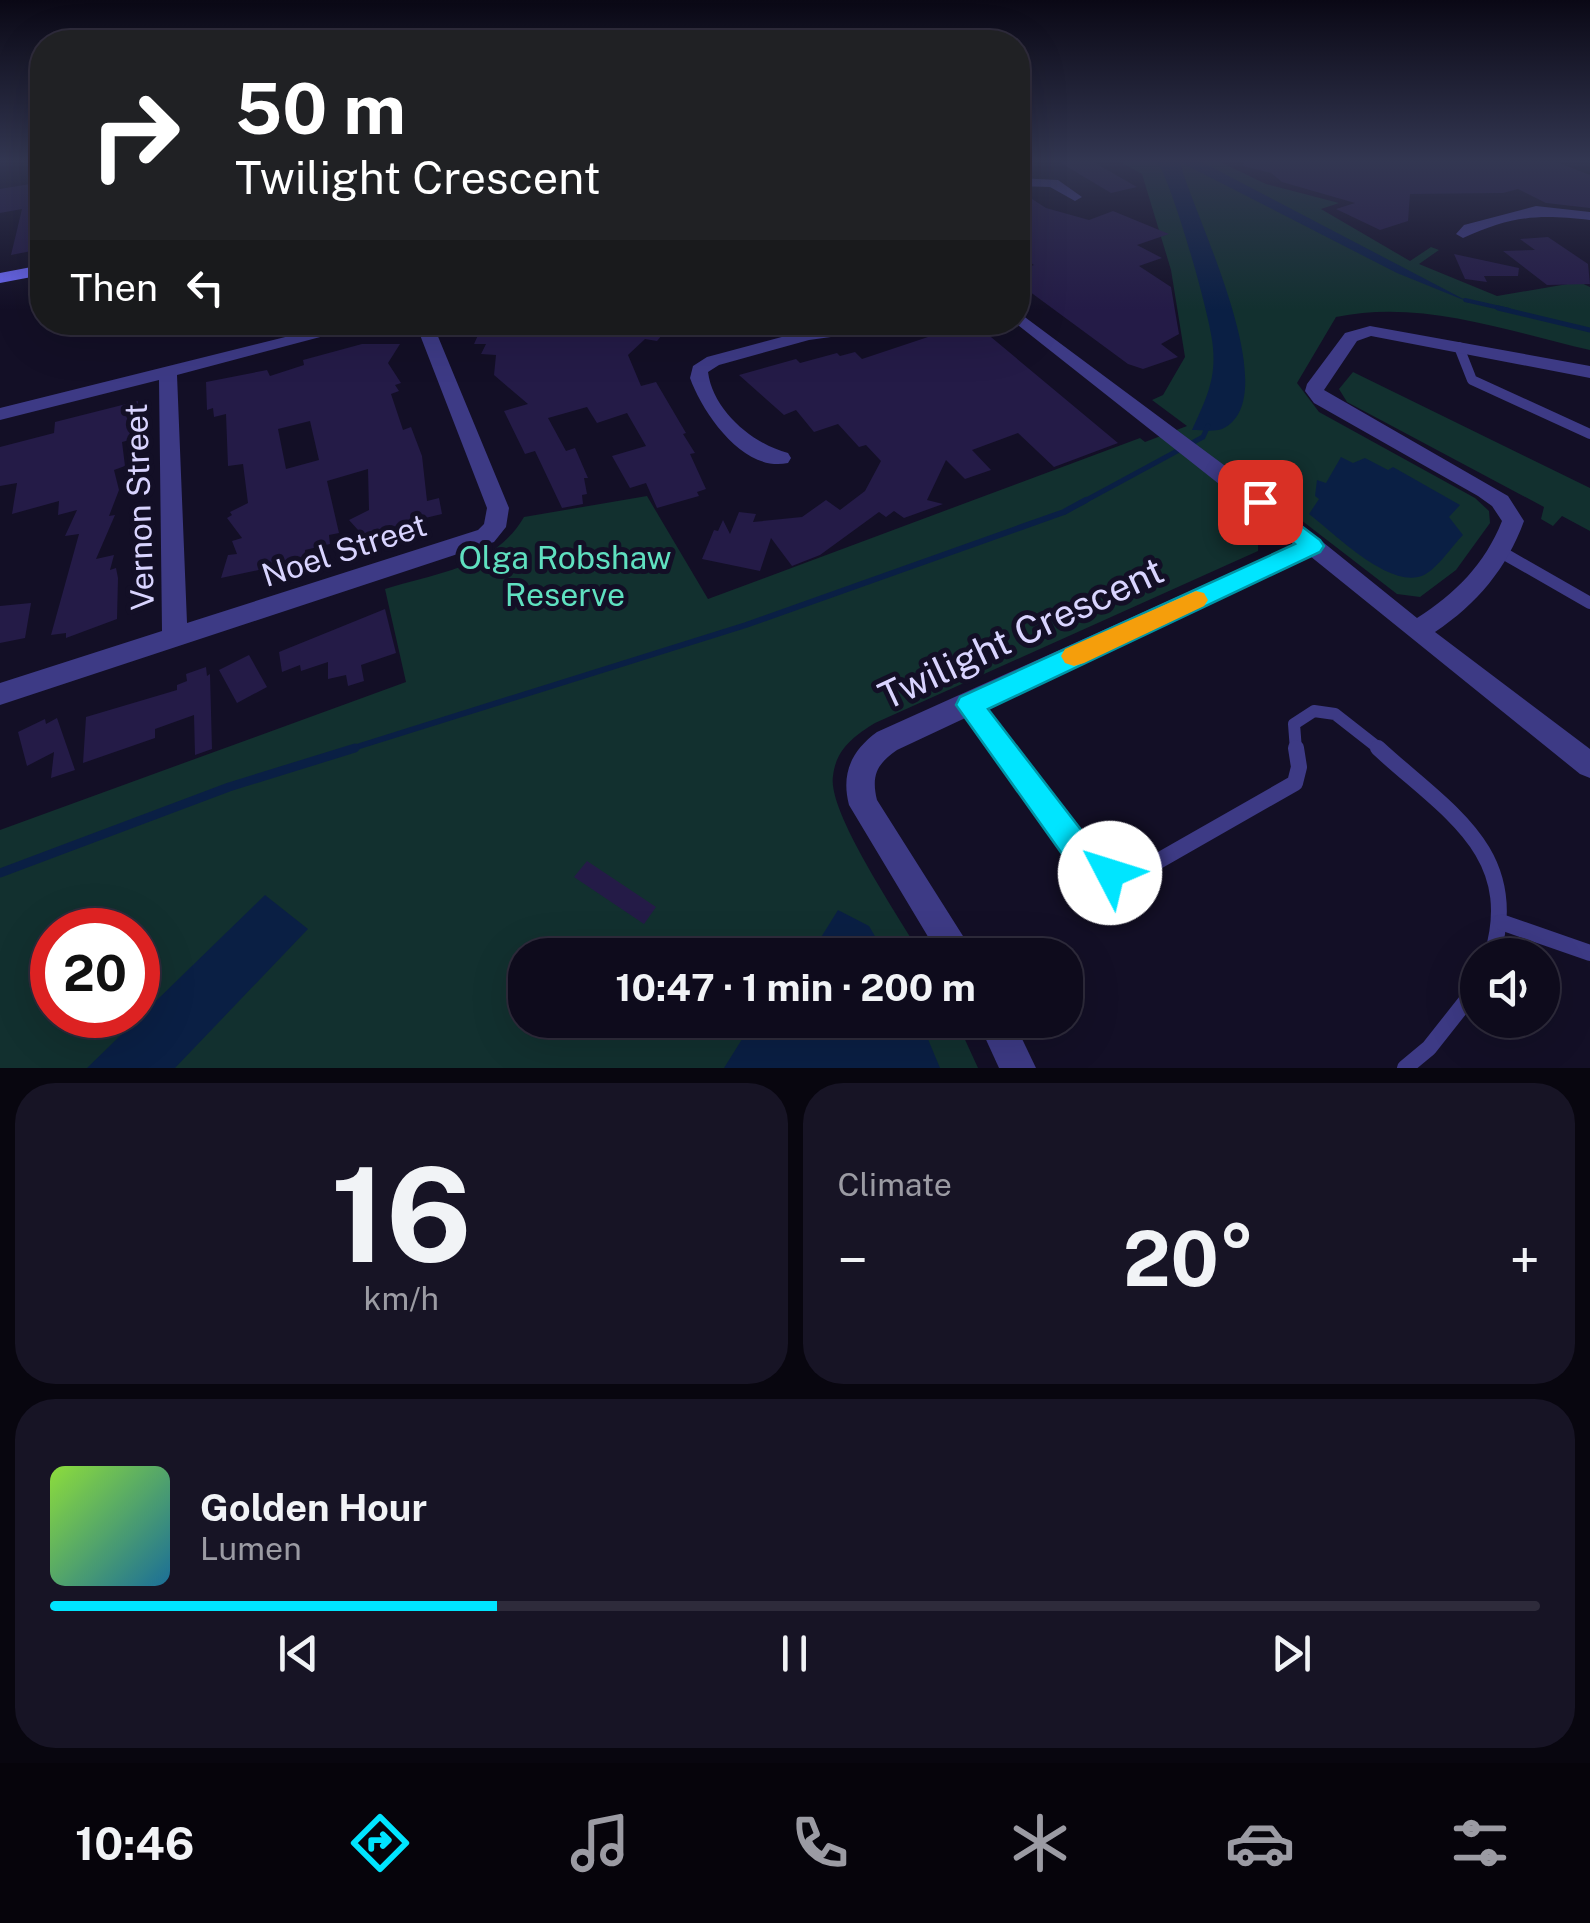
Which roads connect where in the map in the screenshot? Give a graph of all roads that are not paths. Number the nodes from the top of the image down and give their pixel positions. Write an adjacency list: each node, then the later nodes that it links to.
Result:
1 (1590, 216): 2 (street)
2 (1462, 234)
3 (30, 272): 4 (street)
4 (0, 278)
5 (1030, 327): 15 (street)
6 (319, 335): 11 (street)
7 (428, 335): 19 (street, Noel Street)
8 (815, 335): 14 (street)
9 (1459, 347): 10 (street); 13 (lane); 16 (street)
10 (1590, 372)
11 (168, 374): 12 (street); 19 (street, Vernon Street)
12 (0, 414)
13 (1590, 434)
14 (781, 458)
15 (1312, 546): 18 (street); 21 (street, Twilight Crescent)
16 (1500, 552): 17 (lane); 18 (street)
17 (1590, 603)
18 (1416, 631): 22 (street)
19 (176, 638): 20 (street, Noel Street)
20 (0, 694)
21 (969, 705): 23 (lane); 24 (street, Twilight Crescent)
22 (1590, 766)
23 (1501, 922): 25 (lane); 26 (lane)
24 (947, 938)
25 (1497, 938)
26 (1590, 953)
27 (1460, 1009): 30 (lane)
28 (1003, 1038): 29 (street)
29 (1018, 1068)
30 (1405, 1068)

